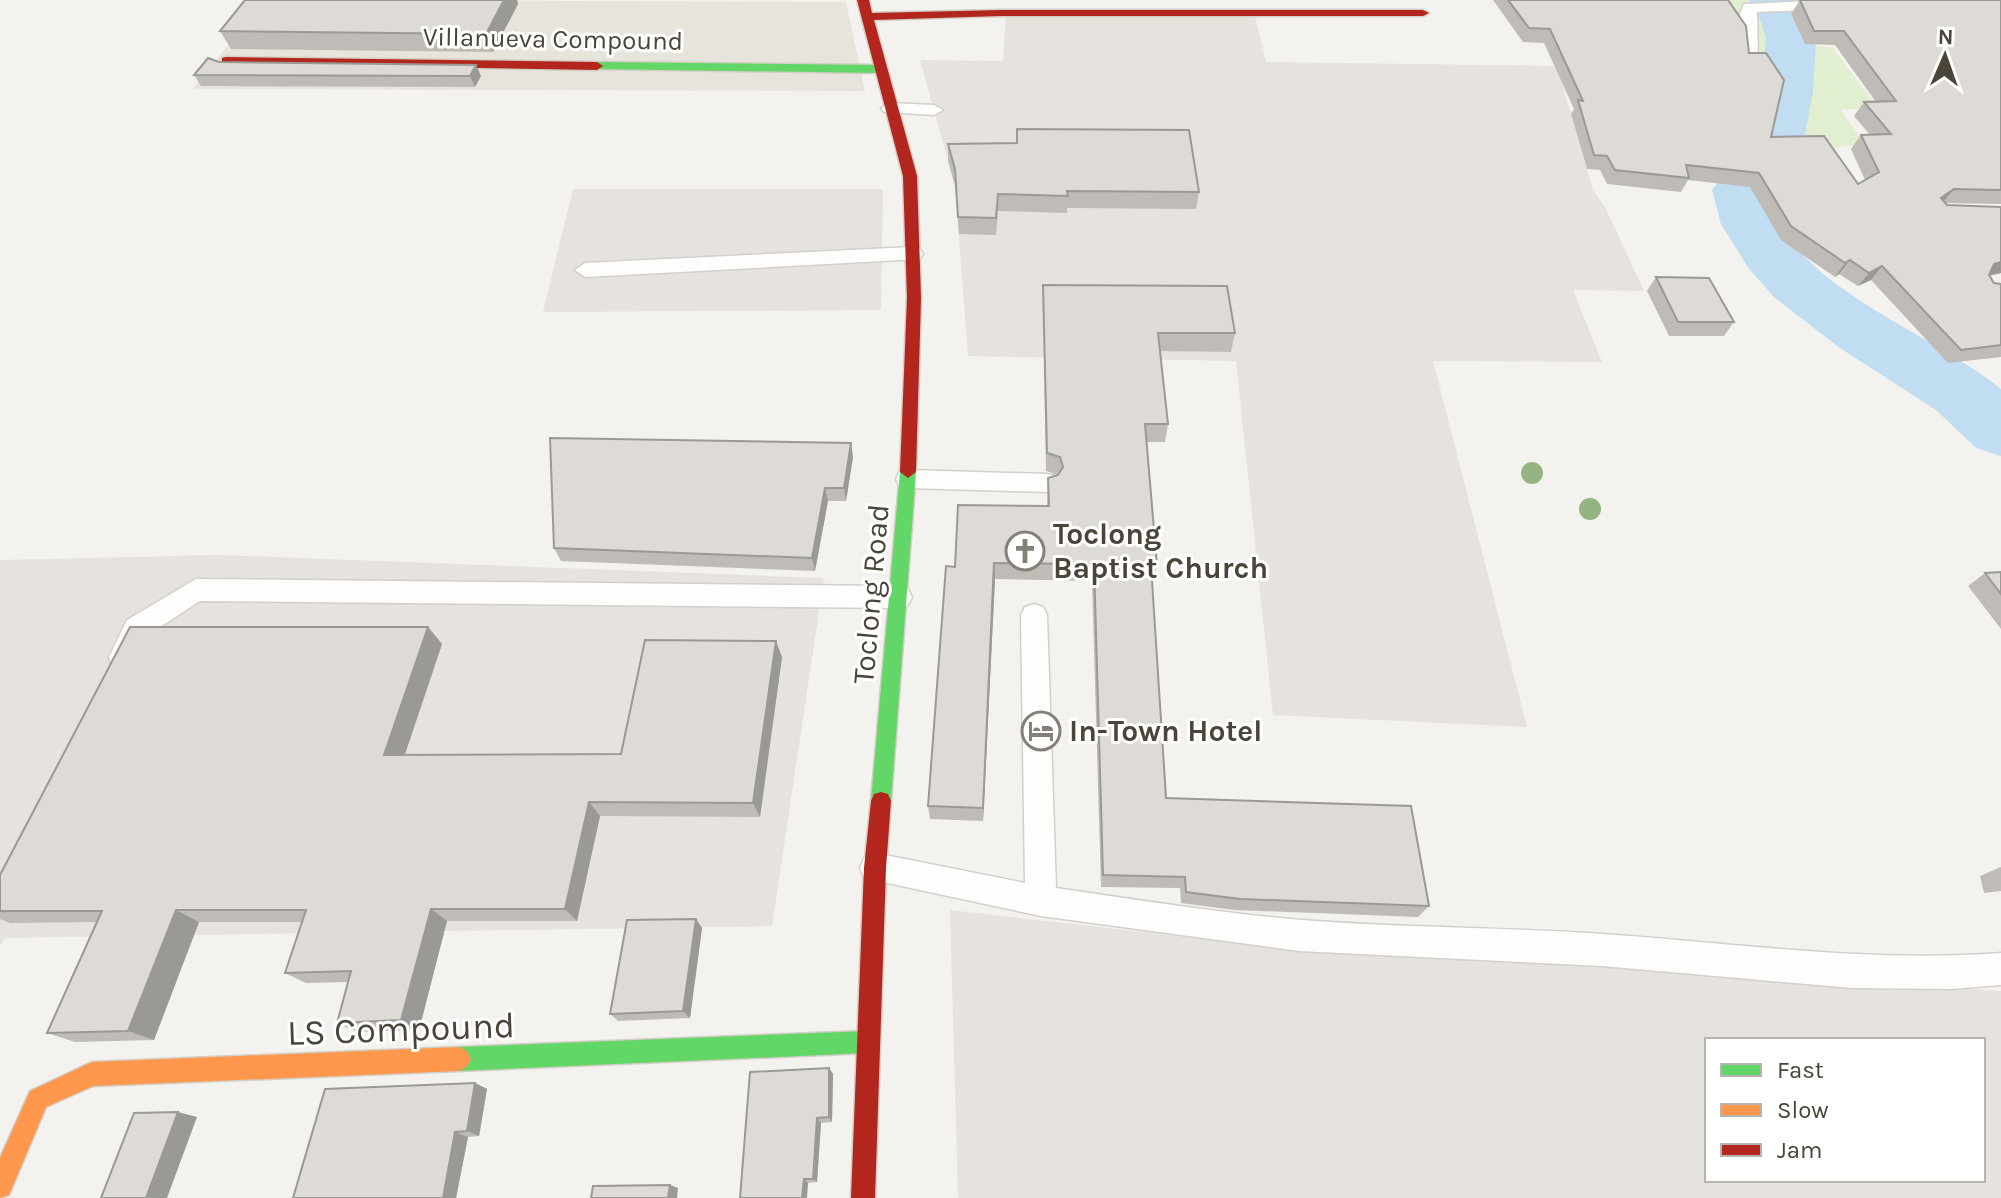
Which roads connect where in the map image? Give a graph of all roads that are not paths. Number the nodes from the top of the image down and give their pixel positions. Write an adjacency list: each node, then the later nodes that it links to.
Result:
1 (1847, 4): 5 (lane)
2 (865, 9): 3 (street); 6 (street, Toclong Road)
3 (1423, 13)
4 (226, 61): 6 (street, Villanueva Compound)
5 (1749, 61)
6 (879, 69): 7 (street, Toclong Road)
7 (890, 108): 8 (lane); 9 (street, Toclong Road)
8 (934, 110)
9 (913, 254): 10 (lane); 11 (street, Toclong Road)
10 (585, 270)
11 (908, 479): 12 (lane); 13 (street, Toclong Road)
12 (1047, 483)
13 (899, 597): 15 (lane); 16 (street, Toclong Road)
14 (1034, 615): 17 (lane)
15 (108, 685)
16 (875, 868): 17 (lane); 19 (street, Toclong Road)
17 (1041, 901): 18 (lane)
18 (2001, 969)
19 (867, 1042): 20 (street, LS Compound); 21 (street, Toclong Road)
20 (0, 1186)
21 (863, 1198)

